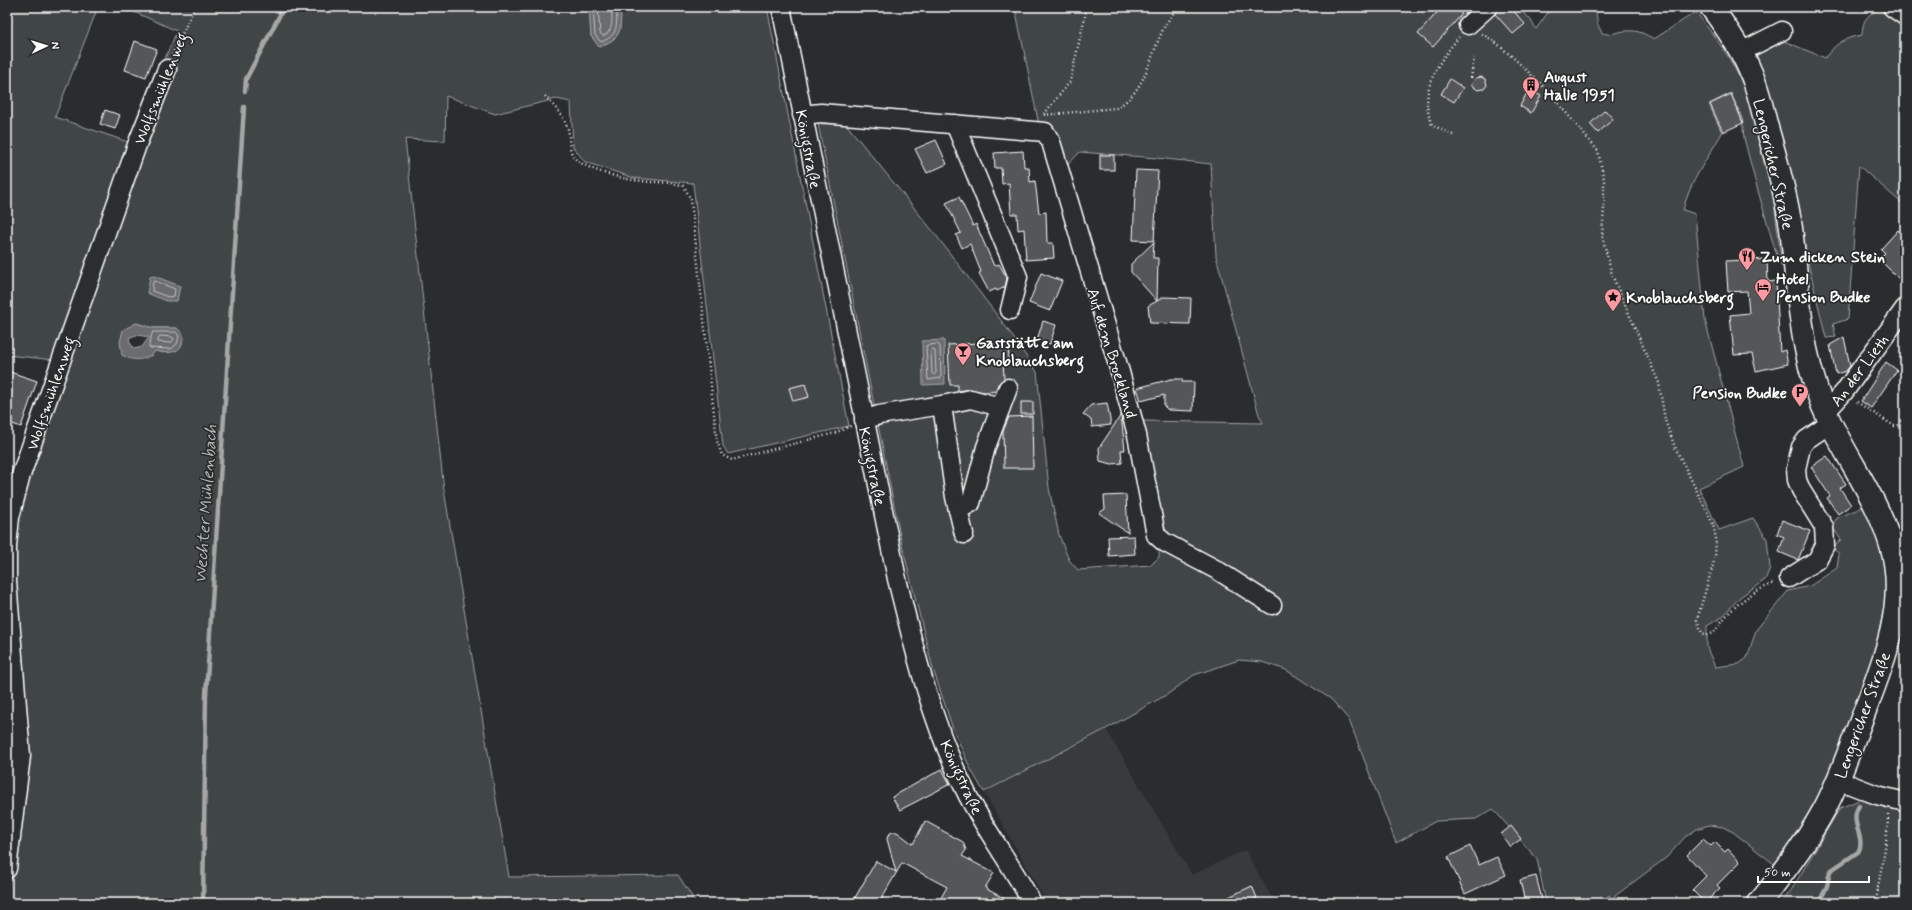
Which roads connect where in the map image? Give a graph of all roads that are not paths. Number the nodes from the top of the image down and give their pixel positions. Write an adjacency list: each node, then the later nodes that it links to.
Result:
1 (781, 7): 10 (street, Königstraße)
2 (1488, 7): 6 (street)
3 (1711, 7): 8 (main road, Lengericher Straße)
4 (1892, 7): 5 (street)
5 (1905, 16)
6 (1468, 25)
7 (1782, 31): 8 (street)
8 (1741, 52): 17 (main road, Lengericher Straße)
9 (167, 69): 25 (street, Wolfsmühlenweg)
10 (802, 115): 11 (street, Auf dem Broekland); 18 (street, Königstraße)
11 (955, 124): 13 (street); 22 (street, Auf dem Broekland)
12 (1905, 308): 17 (street, An der Lieth)
13 (1010, 310)
14 (1008, 388): 16 (street)
15 (942, 405): 16 (street); 18 (street); 19 (street)
16 (1000, 407): 19 (street)
17 (1828, 418): 21 (street); 23 (main road, Lengericher Straße)
18 (864, 420): 26 (street, Königstraße)
19 (958, 510): 20 (street)
20 (964, 534)
21 (1789, 578)
22 (1272, 605)
23 (1838, 780): 24 (street); 27 (main road, Lengericher Straße)
24 (1905, 802)
25 (7, 869)
26 (1032, 903)
27 (1758, 903)

